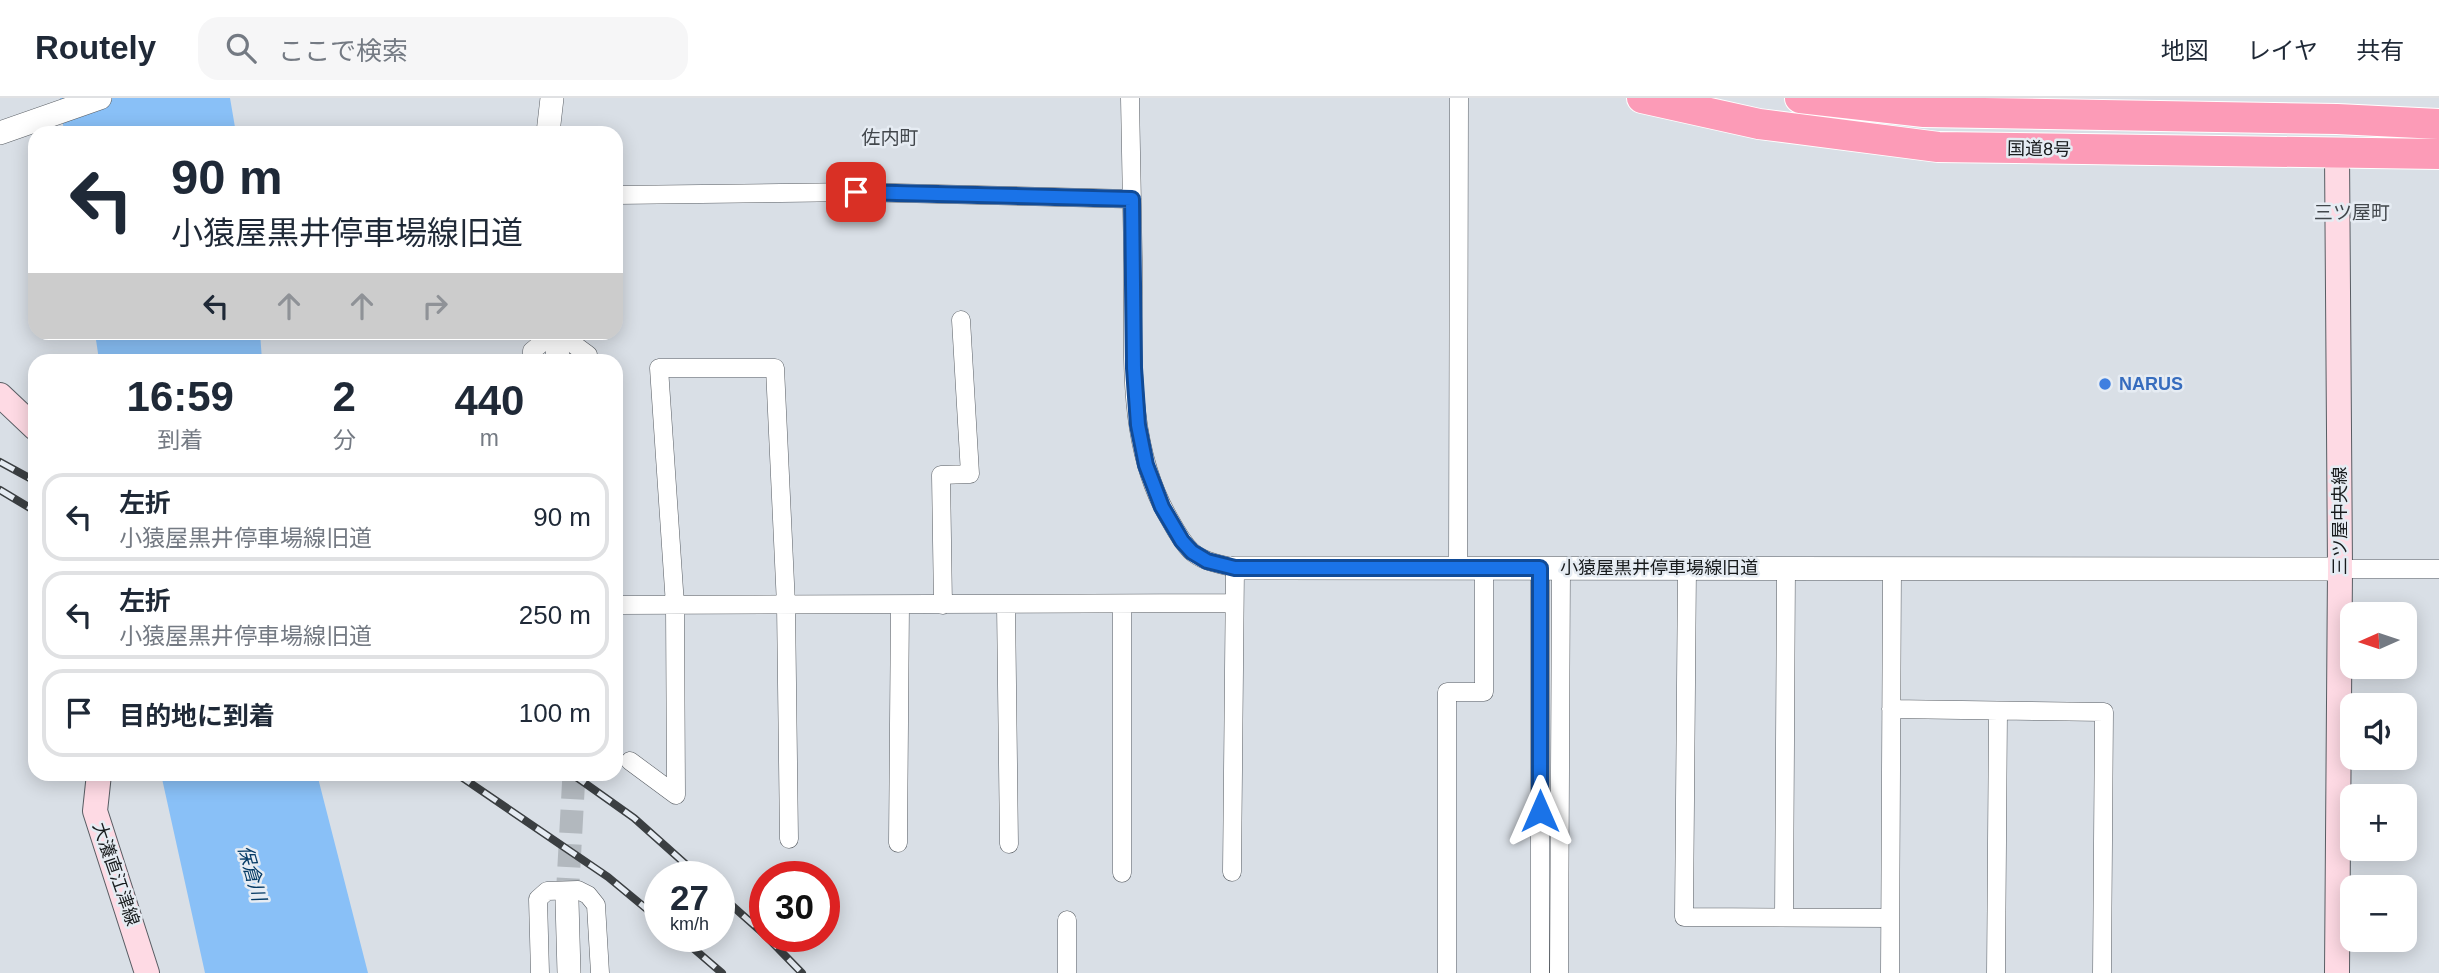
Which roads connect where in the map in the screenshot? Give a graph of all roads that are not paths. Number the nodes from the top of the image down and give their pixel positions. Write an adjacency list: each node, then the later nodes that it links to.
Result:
1 (100, 98): 10 (street)
2 (552, 98): 9 (street)
3 (1130, 98): 14 (street, 小猿屋黒井停車場線旧道)
4 (1459, 98): 23 (street)
5 (1642, 98): 11 (highway, 国道8号)
6 (1800, 98): 7 (highway, 国道8号)
7 (2337, 108): 8 (highway, 国道8号); 11 (highway)
8 (2439, 124)
9 (549, 126)
10 (10, 129)
11 (2337, 154): 12 (highway, 国道8号); 29 (main road, 三ツ屋中央線)
12 (2439, 154)
13 (623, 195): 14 (street)
14 (1132, 199): 22 (street, 小猿屋黒井停車場線旧道)
15 (961, 320): 37 (street)
16 (546, 340): 18 (street)
17 (567, 340): 19 (street)
18 (532, 354)
19 (587, 354)
20 (0, 395): 21 (main road)
21 (28, 421)
22 (1235, 568): 23 (street, 小猿屋黒井停車場線旧道); 31 (street)
23 (1458, 568): 24 (street, 小猿屋黒井停車場線旧道)
24 (1484, 568): 25 (street, 小猿屋黒井停車場線旧道); 57 (street)
25 (1550, 568): 26 (street, 小猿屋黒井停車場線旧道); 58 (street); 59 (street)
26 (1687, 568): 27 (street, 小猿屋黒井停車場線旧道); 49 (street)
27 (1786, 568): 28 (street, 小猿屋黒井停車場線旧道); 49 (street)
28 (1892, 568): 29 (street, 小猿屋黒井停車場線旧道); 39 (street)
29 (2340, 569): 30 (street); 63 (main road, 三ツ屋中央線)
30 (2439, 569)
31 (1234, 603): 32 (street); 46 (street)
32 (1122, 604): 38 (street); 47 (street)
33 (623, 605): 34 (street)
34 (675, 605): 35 (street); 35 (street); 41 (street)
35 (786, 605): 36 (street); 43 (street)
36 (900, 605): 37 (street); 44 (street)
37 (943, 605): 38 (street)
38 (1006, 605): 45 (street)
39 (1891, 709): 40 (street); 50 (street)
40 (1998, 710): 61 (street); 62 (street)
41 (630, 761)
42 (98, 781): 52 (main road, 大瀁直江津線)
43 (789, 839)
44 (898, 843)
45 (1009, 844)
46 (1232, 872)
47 (1122, 873)
48 (567, 901): 54 (street)
49 (1784, 917): 50 (street)
50 (1890, 918): 60 (street)
51 (1067, 920): 56 (street)
52 (147, 973)
53 (540, 973): 55 (street)
54 (569, 973)
55 (600, 973)
56 (1067, 973)
57 (1447, 973)
58 (1540, 973)
59 (1559, 973)
60 (1890, 973)
61 (1996, 973)
62 (2102, 973)
63 (2337, 973)

